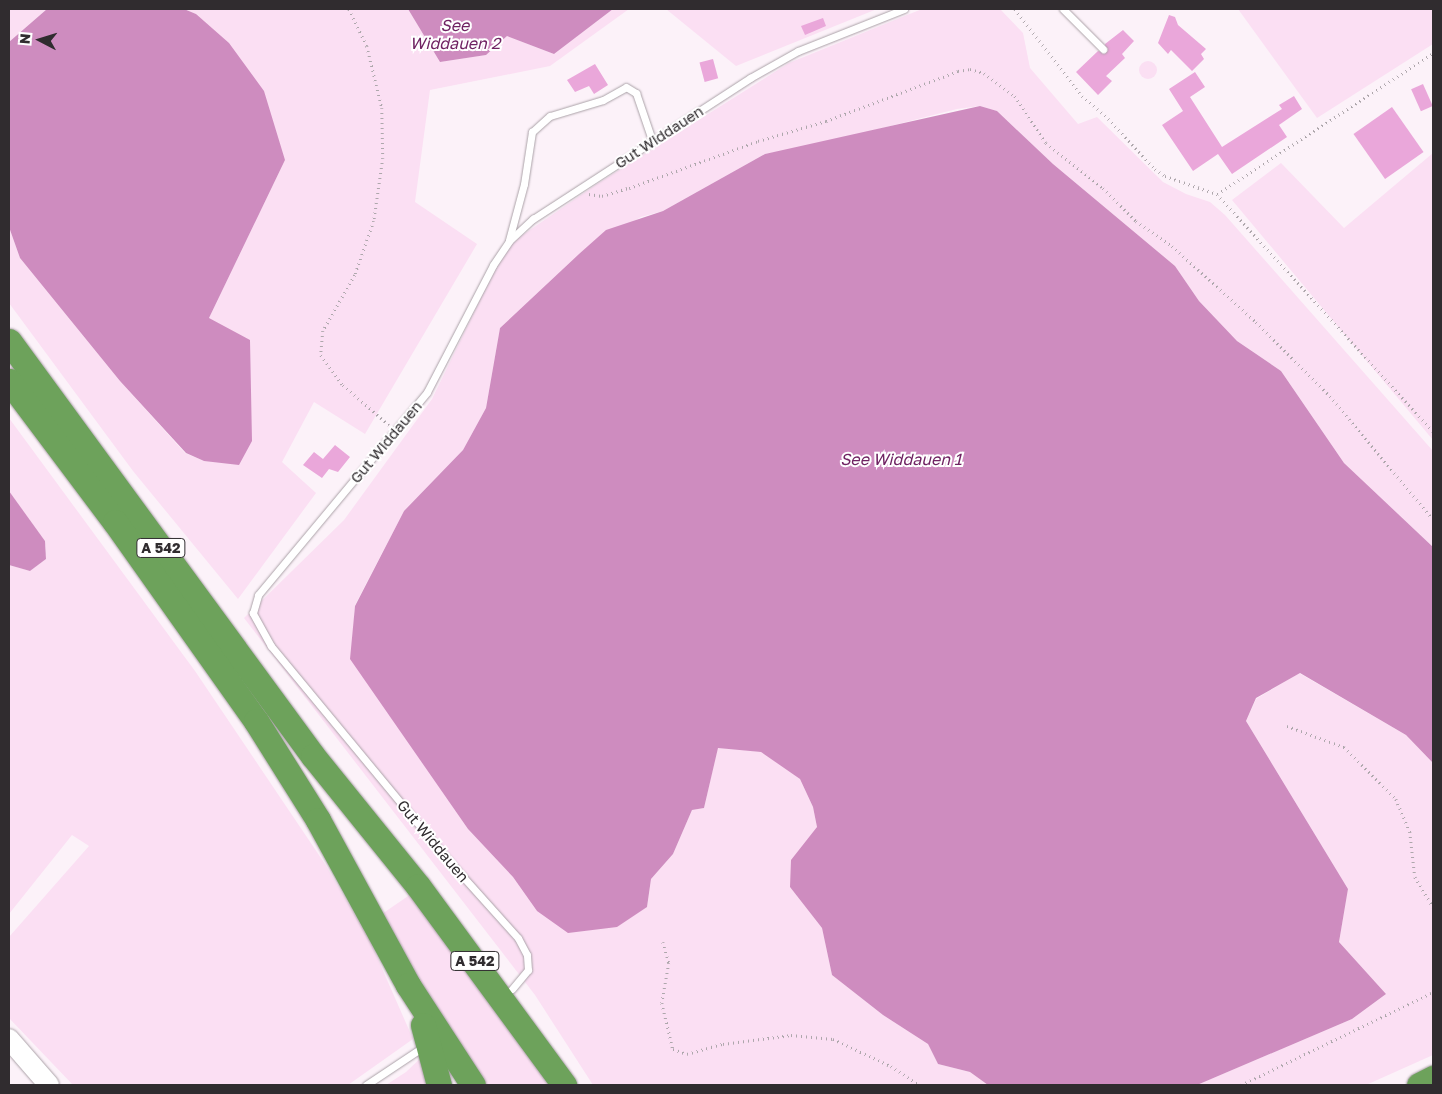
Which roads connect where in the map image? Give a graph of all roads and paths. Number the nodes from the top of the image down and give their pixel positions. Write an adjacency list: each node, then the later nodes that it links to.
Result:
1 (349, 9): 13 (path)
2 (904, 9): 7 (lane, Gut Widdauen)
3 (1015, 9): 9 (path)
4 (1063, 9): 5 (lane)
5 (1103, 49)
6 (1433, 53): 9 (path)
7 (652, 140): 8 (lane, Gut Widdauen); 10 (lane)
8 (577, 193): 10 (lane, Gut Widdauen); 15 (path)
9 (1217, 194): 14 (path)
10 (509, 240): 13 (lane, Gut Widdauen)
11 (9, 341): 22 (highway, A 542)
12 (9, 381): 19 (highway, A 542)
13 (396, 431): 20 (lane, Gut Widdauen)
14 (1433, 431)
15 (1433, 519)
16 (1287, 726): 17 (path)
17 (1433, 907)
18 (663, 942): 32 (path)
19 (408, 985): 28 (highway); 29 (highway, A 542)
20 (512, 988)
21 (1433, 992): 33 (path)
22 (529, 1037): 30 (highway, A 542); 31 (highway)
23 (9, 1039): 26 (main road)
24 (423, 1047): 27 (lane)
25 (1433, 1078): 34 (highway)
26 (49, 1085)
27 (366, 1085)
28 (439, 1085)
29 (473, 1085)
30 (558, 1085)
31 (564, 1085)
32 (919, 1085)
33 (1241, 1085)
34 (1419, 1085)

